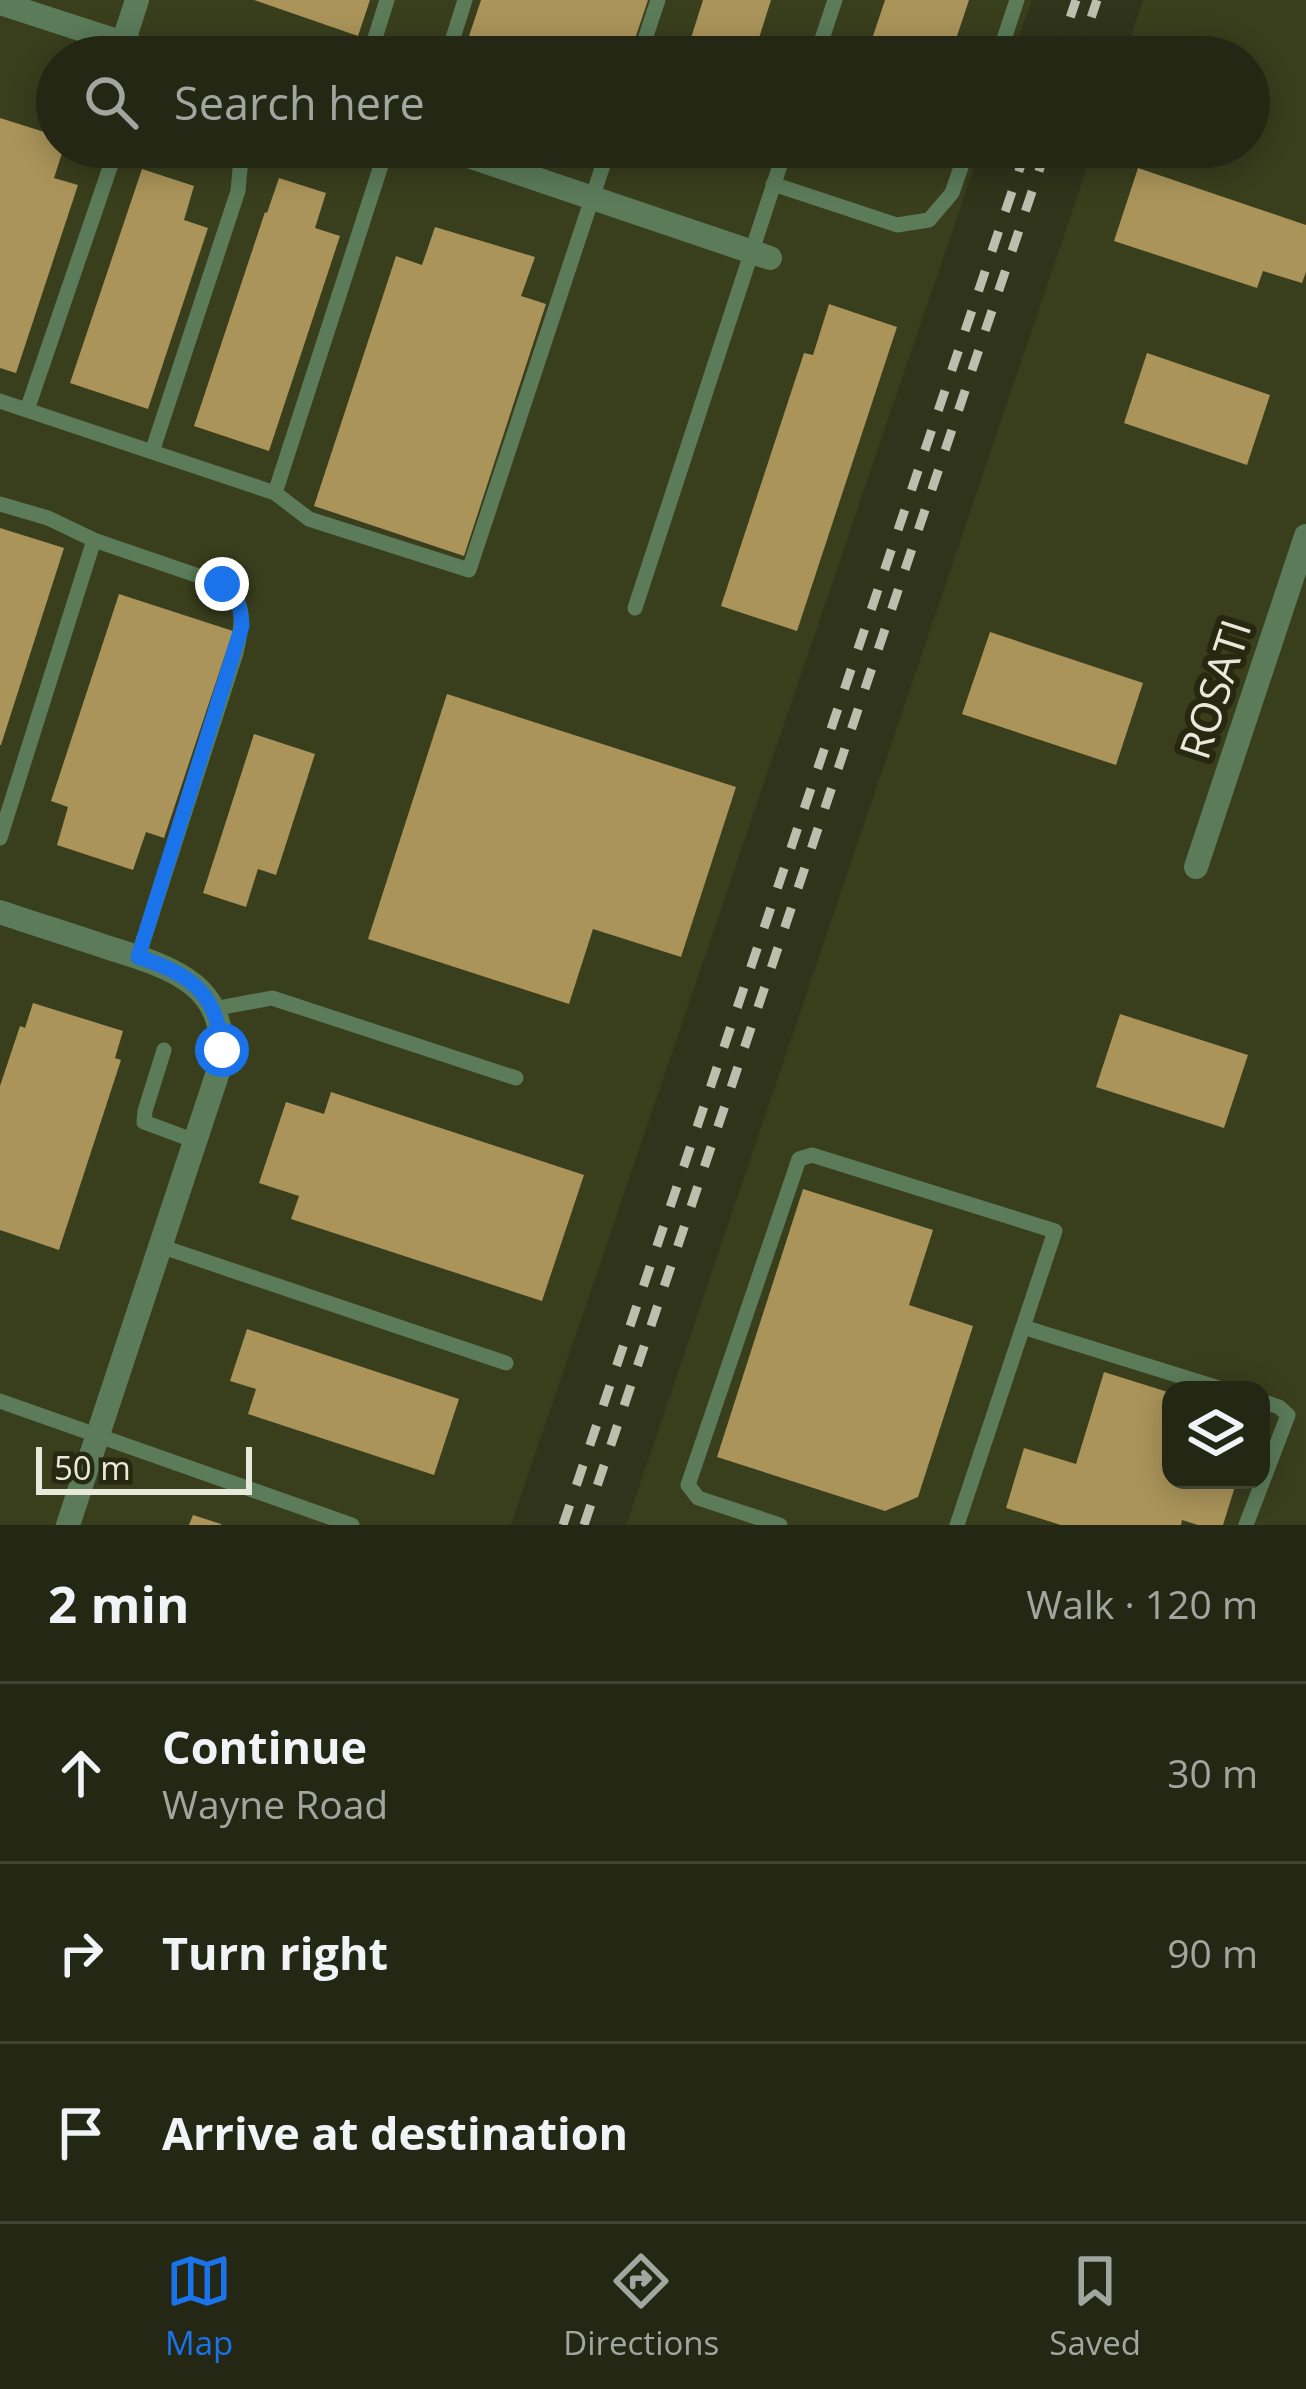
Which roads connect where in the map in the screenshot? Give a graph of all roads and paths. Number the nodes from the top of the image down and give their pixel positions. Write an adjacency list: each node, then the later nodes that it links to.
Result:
1 (137, 0): 9 (street)
2 (387, 0): 10 (lane)
3 (465, 0): 11 (lane)
4 (658, 0): 12 (lane)
5 (835, 0): 13 (lane)
6 (1017, 0): 14 (lane)
7 (0, 3): 8 (street)
8 (101, 36)
9 (125, 36)
10 (376, 36)
11 (454, 36)
12 (646, 36)
13 (823, 36)
14 (1005, 36)
15 (110, 168): 26 (lane)
16 (240, 168): 27 (lane)
17 (379, 168): 28 (lane)
18 (504, 168): 23 (street)
19 (602, 168): 23 (lane)
20 (778, 168): 22 (lane)
21 (961, 168): 22 (lane)
22 (773, 184): 24 (lane)
23 (592, 198): 24 (street); 28 (lane)
24 (760, 254): 32 (lane)
25 (0, 401): 26 (lane)
26 (27, 410): 27 (lane)
27 (152, 452): 28 (lane)
28 (274, 494)
29 (0, 503): 31 (lane)
30 (1306, 536): 34 (street, ROSATI)
31 (94, 540): 33 (lane); 36 (lane)
32 (635, 608)
33 (0, 838)
34 (1196, 867)
35 (0, 912): 36 (street)
36 (138, 957): 37 (street)
37 (214, 1009): 39 (lane); 40 (street)
38 (164, 1050): 40 (lane)
39 (516, 1078)
40 (195, 1141): 41 (street)
41 (160, 1246): 43 (lane); 47 (street)
42 (1023, 1327): 44 (lane); 52 (lane); 53 (lane)
43 (506, 1363)
44 (1196, 1381)
45 (0, 1401): 47 (lane)
46 (1270, 1404): 48 (lane)
47 (97, 1438): 50 (street); 51 (lane)
48 (1270, 1462)
49 (1260, 1489): 54 (lane)
50 (68, 1525)
51 (352, 1525)
52 (779, 1525)
53 (957, 1525)
54 (1246, 1525)

